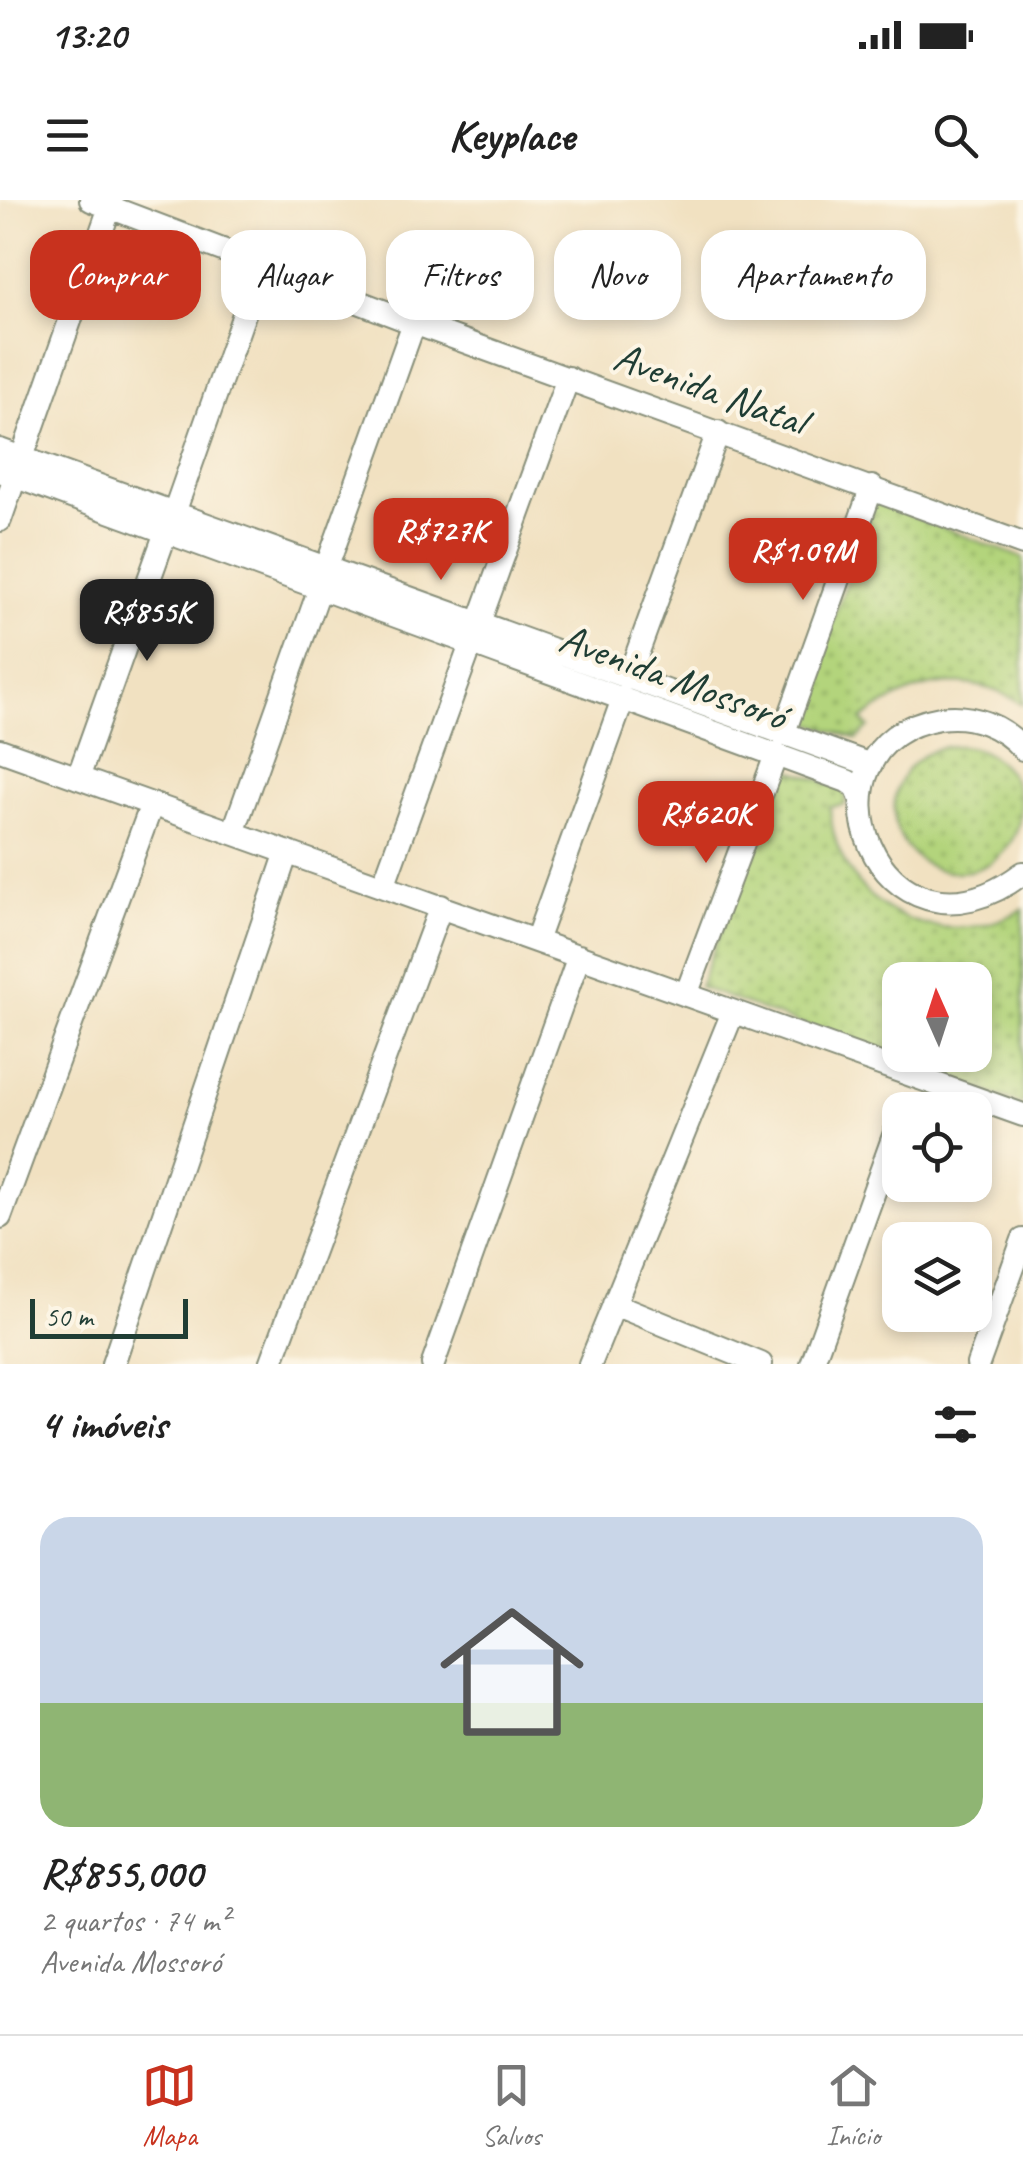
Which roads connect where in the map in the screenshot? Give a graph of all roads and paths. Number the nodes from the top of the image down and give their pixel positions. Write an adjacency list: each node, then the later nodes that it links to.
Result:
1 (101, 203): 2 (street, Avenida Natal); 8 (street)
2 (221, 250)
3 (366, 305): 5 (street, Avenida Natal)
4 (242, 320): 11 (street)
5 (414, 323): 6 (street, Avenida Natal); 13 (street)
6 (568, 378): 7 (street, Avenida Natal); 14 (street)
7 (718, 432): 9 (street, Avenida Natal); 15 (street)
8 (9, 464): 10 (street); 11 (street, Avenida Mossoró)
9 (872, 487): 12 (street, Avenida Natal); 16 (street)
10 (0, 520)
11 (170, 523): 13 (street, Avenida Mossoró); 20 (street)
12 (1023, 544)
13 (323, 578): 14 (street, Avenida Mossoró); 23 (street)
14 (473, 633): 15 (street, Avenida Mossoró); 26 (street)
15 (625, 689): 16 (street, Avenida Mossoró); 28 (street)
16 (779, 745): 19 (street); 21 (street, Avenida Mossoró); 30 (street)
17 (1023, 749): 19 (street)
18 (3, 760): 20 (street)
19 (871, 766): 21 (street)
20 (78, 778): 22 (street)
21 (861, 799): 25 (street)
22 (152, 804): 23 (street); 36 (street)
23 (233, 833): 24 (street)
24 (287, 852): 26 (street); 39 (street)
25 (1023, 873)
26 (383, 886): 27 (street)
27 (440, 906): 28 (street); 40 (street)
28 (536, 940): 29 (street)
29 (579, 956): 30 (street); 41 (street)
30 (686, 996): 31 (street)
31 (733, 1012): 32 (street); 38 (street)
32 (915, 1077): 33 (street); 34 (street)
33 (910, 1092)
34 (1023, 1116)
35 (882, 1169): 44 (street)
36 (0, 1217)
37 (1023, 1240): 45 (street)
38 (614, 1304): 42 (street); 43 (street)
39 (113, 1364)
40 (272, 1364)
41 (433, 1364)
42 (590, 1364)
43 (761, 1364)
44 (812, 1364)
45 (978, 1364)

